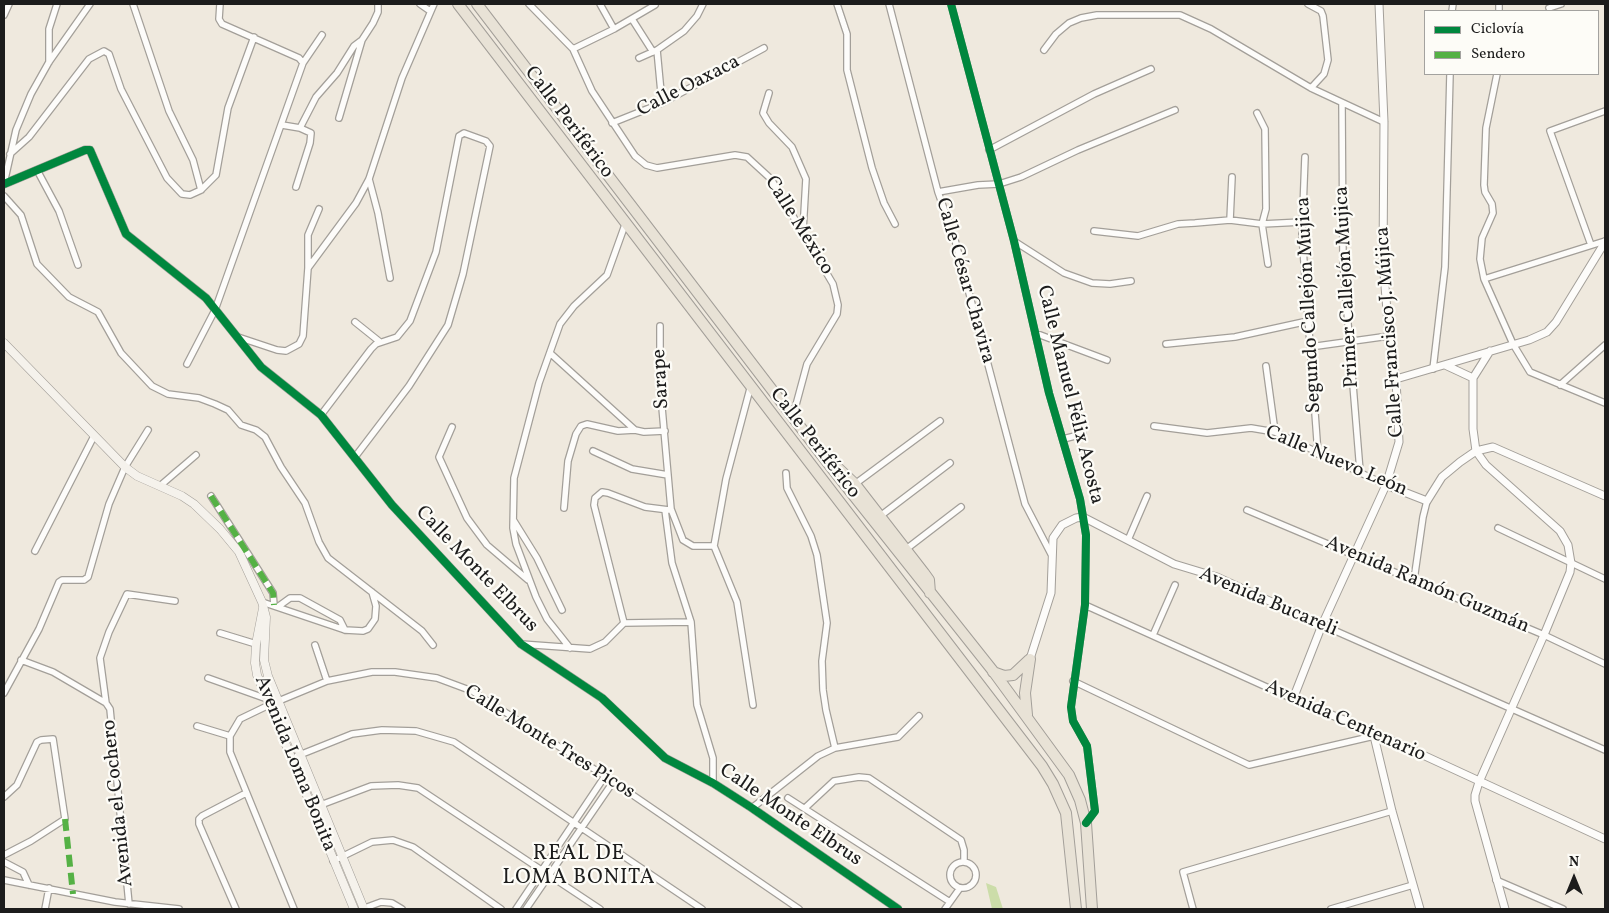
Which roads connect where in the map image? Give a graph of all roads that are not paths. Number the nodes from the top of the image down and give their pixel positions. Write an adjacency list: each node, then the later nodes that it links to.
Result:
1 (9, 4): 22 (street)
2 (56, 4): 34 (street)
3 (90, 4): 34 (street)
4 (133, 4): 60 (street)
5 (220, 4): 27 (street)
6 (378, 4): 28 (street)
7 (420, 4): 23 (street)
8 (434, 4): 23 (street)
9 (458, 4): 65 (highway, Calle Periférico)
10 (477, 4): 107 (highway, Calle Periférico)
11 (529, 4): 30 (street, Calle México)
12 (600, 4): 25 (street)
13 (703, 4): 32 (street)
14 (837, 4): 67 (street)
15 (889, 4): 61 (street, Calle César Chavira)
16 (951, 4): 51 (street, Calle Manuel Félix Acosta)
17 (1308, 4): 39 (street)
18 (1379, 4): 47 (street, Calle Francisco J. Mújica)
19 (1561, 4): 21 (street)
20 (655, 5): 24 (street)
21 (1549, 8)
22 (4, 10)
23 (430, 11): 56 (street)
24 (632, 19): 25 (street); 32 (street)
25 (614, 29): 30 (street)
26 (322, 35): 35 (street)
27 (254, 38): 35 (street); 60 (street)
28 (362, 40): 46 (street); 50 (street)
29 (764, 48): 41 (street, Calle Oaxaca)
30 (573, 49): 48 (street, Calle México)
31 (1044, 50): 39 (street)
32 (655, 51): 33 (street); 41 (street)
33 (639, 58)
34 (49, 62): 52 (street)
35 (303, 63): 49 (street)
36 (1151, 69): 51 (street)
37 (1450, 75): 100 (street)
38 (1497, 75): 78 (street)
39 (1311, 88): 42 (street)
40 (769, 93): 69 (street)
41 (662, 102): 48 (street, Calle Oaxaca)
42 (1342, 104): 47 (street); 89 (street, Primer Callejón Mujica)
43 (1175, 110): 58 (street)
44 (1605, 110): 73 (street)
45 (1257, 113): 68 (street)
46 (339, 118)
47 (1384, 122): 86 (street, Calle Francisco J. Mújica)
48 (612, 124): 69 (street, Calle México)
49 (282, 125): 50 (street); 80 (street)
50 (300, 128): 59 (street)
51 (989, 150): 58 (street, Calle Manuel Félix Acosta)
52 (10, 154): 57 (street); 60 (street)
53 (1305, 157): 66 (street, Segundo Callejón Mujica)
54 (37, 170): 57 (street); 75 (street); 80 (street, Calle Monte Elbrus)
55 (1232, 177): 64 (street)
56 (369, 180): 76 (street); 77 (street)
57 (5, 181)
58 (999, 184): 61 (street); 71 (street, Calle Manuel Félix Acosta)
59 (296, 187)
60 (200, 190)
61 (938, 192): 148 (street, Calle César Chavira)
62 (4, 196): 155 (street)
63 (318, 209): 76 (street)
64 (1230, 220): 68 (street); 70 (street)
65 (626, 222): 95 (street); 103 (highway, Calle Periférico)
66 (1302, 222): 68 (street); 81 (street, Segundo Callejón Mujica)
67 (895, 224)
68 (1262, 224): 74 (street)
69 (803, 231): 107 (street, Calle México)
70 (1094, 231)
71 (1014, 241): 79 (street); 84 (street, Calle Manuel Félix Acosta)
72 (1605, 241): 73 (street); 91 (street)
73 (1591, 245): 78 (street)
74 (1268, 264)
75 (78, 265)
76 (308, 268): 85 (street)
77 (390, 278)
78 (1484, 279): 91 (street)
79 (1131, 281)
80 (215, 310): 85 (street, Calle Monte Elbrus); 97 (street)
81 (1308, 321): 90 (street); 93 (street, Segundo Callejón Mujica)
82 (355, 322): 87 (street)
83 (660, 326): 113 (street, Sarape)
84 (1035, 333): 96 (street); 117 (street, Calle Manuel Félix Acosta)
85 (235, 336): 106 (street, Calle Monte Elbrus)
86 (1389, 336): 89 (street); 102 (street, Calle Francisco J. Mújica)
87 (380, 342): 106 (street); 122 (street)
88 (4, 343): 116 (main road)
89 (1349, 343): 93 (street); 126 (street, Primer Callejón Mujica)
90 (1166, 344)
91 (1513, 344): 94 (street); 104 (street)
92 (1605, 345): 104 (street)
93 (1310, 347): 120 (street, Segundo Callejón Mujica)
94 (1490, 352): 98 (street); 101 (street)
95 (550, 353): 112 (street); 142 (street)
96 (1106, 360)
97 (187, 364)
98 (1445, 365): 100 (street); 101 (street)
99 (1266, 366): 114 (street)
100 (1434, 369): 102 (street)
101 (1473, 378): 119 (street)
102 (1396, 379): 131 (street, Calle Francisco J. Mújica)
103 (751, 384): 145 (street); 245 (highway, Calle Periférico)
104 (1560, 385): 105 (street)
105 (1605, 403)
106 (321, 415): 122 (street, Calle Monte Elbrus)
107 (793, 416): 125 (highway, Calle Periférico)
108 (940, 421): 129 (street)
109 (1154, 426): 114 (street, Calle Nuevo León)
110 (452, 427): 152 (street)
111 (148, 430): 124 (street)
112 (635, 430): 113 (street); 137 (street)
113 (665, 431): 128 (street, Sarape)
114 (1275, 432): 120 (street, Calle Nuevo León)
115 (1084, 434): 117 (street)
116 (94, 436): 124 (main road); 147 (street)
117 (1063, 439): 141 (street, Calle Manuel Félix Acosta)
118 (593, 450): 128 (street)
119 (1476, 451): 134 (street); 135 (street); 150 (street)
120 (1318, 454): 126 (street, Calle Nuevo León)
121 (196, 455): 130 (street)
122 (355, 457): 170 (street, Calle Monte Elbrus)
123 (950, 463): 140 (street)
124 (125, 467): 130 (main road); 175 (street)
125 (831, 467): 129 (highway); 156 (highway, Calle Periférico)
126 (1360, 471): 131 (street, Calle Nuevo León)
127 (786, 473): 193 (street)
128 (668, 475): 138 (street, Sarape)
129 (855, 484): 140 (highway)
130 (161, 485): 158 (main road)
131 (1386, 485): 135 (street, Calle Nuevo León); 149 (street, Calle Francisco J. Mújica)
132 (211, 496): 160 (street)
133 (1147, 496): 144 (street)
134 (1605, 496)
135 (1428, 501): 153 (street)
136 (961, 507): 146 (street)
137 (564, 508)
138 (668, 510): 145 (street); 162 (street); 163 (street)
139 (1247, 510): 149 (street, Avenida Ramón Guzmán)
140 (879, 517): 146 (highway)
141 (1083, 517): 144 (street, Avenida Bucareli); 148 (street); 159 (street, Calle Manuel Félix Acosta)
142 (512, 520): 152 (street); 161 (street)
143 (1498, 528): 150 (street)
144 (1128, 540): 164 (street, Avenida Bucareli)
145 (714, 546): 186 (street)
146 (905, 550): 156 (highway)
147 (34, 552)
148 (1051, 554): 174 (street)
149 (1355, 555): 153 (street, Avenida Ramón Guzmán); 164 (street, Calle Francisco J. Mújica)
150 (1571, 563): 151 (street); 168 (street)
151 (1605, 579)
152 (529, 580): 173 (street)
153 (1414, 580): 168 (street, Avenida Ramón Guzmán)
154 (1175, 585): 167 (street)
155 (372, 592): 165 (street); 172 (street)
156 (930, 594): 177 (highway, Calle Periférico)
157 (175, 601): 185 (street, Avenida el Cochero)
158 (263, 605): 160 (street); 169 (main road, Avenida Loma Bonita); 183 (main road, Avenida Loma Bonita)
159 (1085, 605): 167 (street, Avenida Centenario); 180 (street, Calle Manuel Félix Acosta)
160 (277, 606): 165 (street); 165 (street)
161 (562, 610)
162 (690, 622): 163 (street); 199 (street)
163 (624, 624): 173 (street)
164 (1322, 625): 182 (street, Calle Francisco J. Mújica); 187 (street, Avenida Bucareli)
165 (345, 630)
166 (220, 633): 169 (street)
167 (1153, 635): 182 (street, Avenida Centenario)
168 (1544, 635): 176 (street, Avenida Ramón Guzmán); 187 (street)
169 (256, 644): 184 (main road, Avenida Loma Bonita)
170 (521, 644): 173 (street); 199 (street, Calle Monte Elbrus)
171 (315, 645): 179 (street)
172 (433, 645)
173 (570, 648)
174 (1030, 659): 177 (highway); 189 (highway)
175 (21, 660): 181 (street); 185 (street, Avenida el Cochero)
176 (1605, 664)
177 (992, 671): 189 (highway, Calle Periférico)
178 (208, 678): 184 (street)
179 (327, 681): 183 (street, Calle Monte Tres Picos); 197 (street, Calle Monte Tres Picos)
180 (1073, 681): 191 (street); 210 (street, Calle Manuel Félix Acosta)
181 (4, 692)
182 (1293, 699): 191 (street, Avenida Centenario)
183 (278, 701): 184 (street, Calle Monte Tres Picos); 195 (main road, Avenida Loma Bonita)
184 (268, 702): 192 (street, Calle Monte Tres Picos); 196 (main road, Avenida Loma Bonita)
185 (106, 703): 228 (street, Avenida el Cochero)
186 (753, 705)
187 (1510, 709): 194 (street, Avenida Bucareli); 200 (street)
188 (919, 716): 193 (street)
189 (1028, 718): 210 (highway, Calle Periférico)
190 (197, 726): 192 (street)
191 (1374, 734): 200 (street, Avenida Centenario); 208 (street)
192 (230, 736): 201 (street)
193 (835, 748): 205 (street)
194 (1605, 750)
195 (300, 755): 196 (street); 204 (main road, Avenida Loma Bonita); 209 (street)
196 (291, 758): 207 (main road, Avenida Loma Bonita)
197 (605, 776): 198 (street, Calle Monte Tres Picos); 209 (street)
198 (613, 782): 211 (street); 242 (street, Calle Monte Tres Picos)
199 (713, 782): 205 (street, Calle Monte Elbrus)
200 (1479, 782): 212 (street, Avenida Centenario); 221 (street)
201 (246, 793): 232 (street); 233 (street)
202 (4, 797): 213 (street)
203 (788, 798): 206 (street)
204 (320, 805): 207 (street); 214 (main road, Avenida Loma Bonita); 218 (street)
205 (752, 808): 243 (street, Calle Monte Elbrus)
206 (805, 808): 217 (street); 227 (street)
207 (312, 809): 215 (main road, Avenida Loma Bonita)
208 (1392, 811): 223 (street); 247 (street)
209 (574, 822): 211 (street); 218 (street)
210 (1086, 823): 246 (highway, Calle Periférico)
211 (582, 827): 219 (street); 241 (street)
212 (1605, 839)
213 (4, 855)
214 (341, 857): 215 (street); 235 (main road, Avenida Loma Bonita); 237 (street)
215 (333, 861): 234 (main road, Avenida Loma Bonita)
216 (4, 862): 222 (street)
217 (964, 862): 225 (street); 225 (street)
218 (542, 870): 219 (street); 238 (street)
219 (549, 875): 239 (street); 240 (street)
220 (4, 880): 222 (street)
221 (1496, 880): 250 (street); 251 (street)
222 (30, 885): 224 (street)
223 (1413, 885): 248 (street); 249 (street)
224 (49, 888): 226 (street); 229 (street)
225 (960, 888): 227 (street)
226 (115, 902): 228 (street); 230 (street)
227 (950, 902): 244 (street)
228 (129, 904): 231 (street)
229 (46, 909)
230 (114, 909)
231 (179, 909)
232 (236, 909)
233 (294, 909)
234 (354, 909)
235 (363, 909): 236 (street)
236 (402, 909)
237 (501, 909)
238 (516, 909)
239 (526, 909)
240 (600, 909)
241 (702, 909)
242 (799, 909)
243 (898, 909)
244 (945, 909)
245 (1076, 909)
246 (1092, 909)
247 (1194, 909)
248 (1331, 909)
249 (1420, 909)
250 (1505, 909)
251 (1563, 909)

